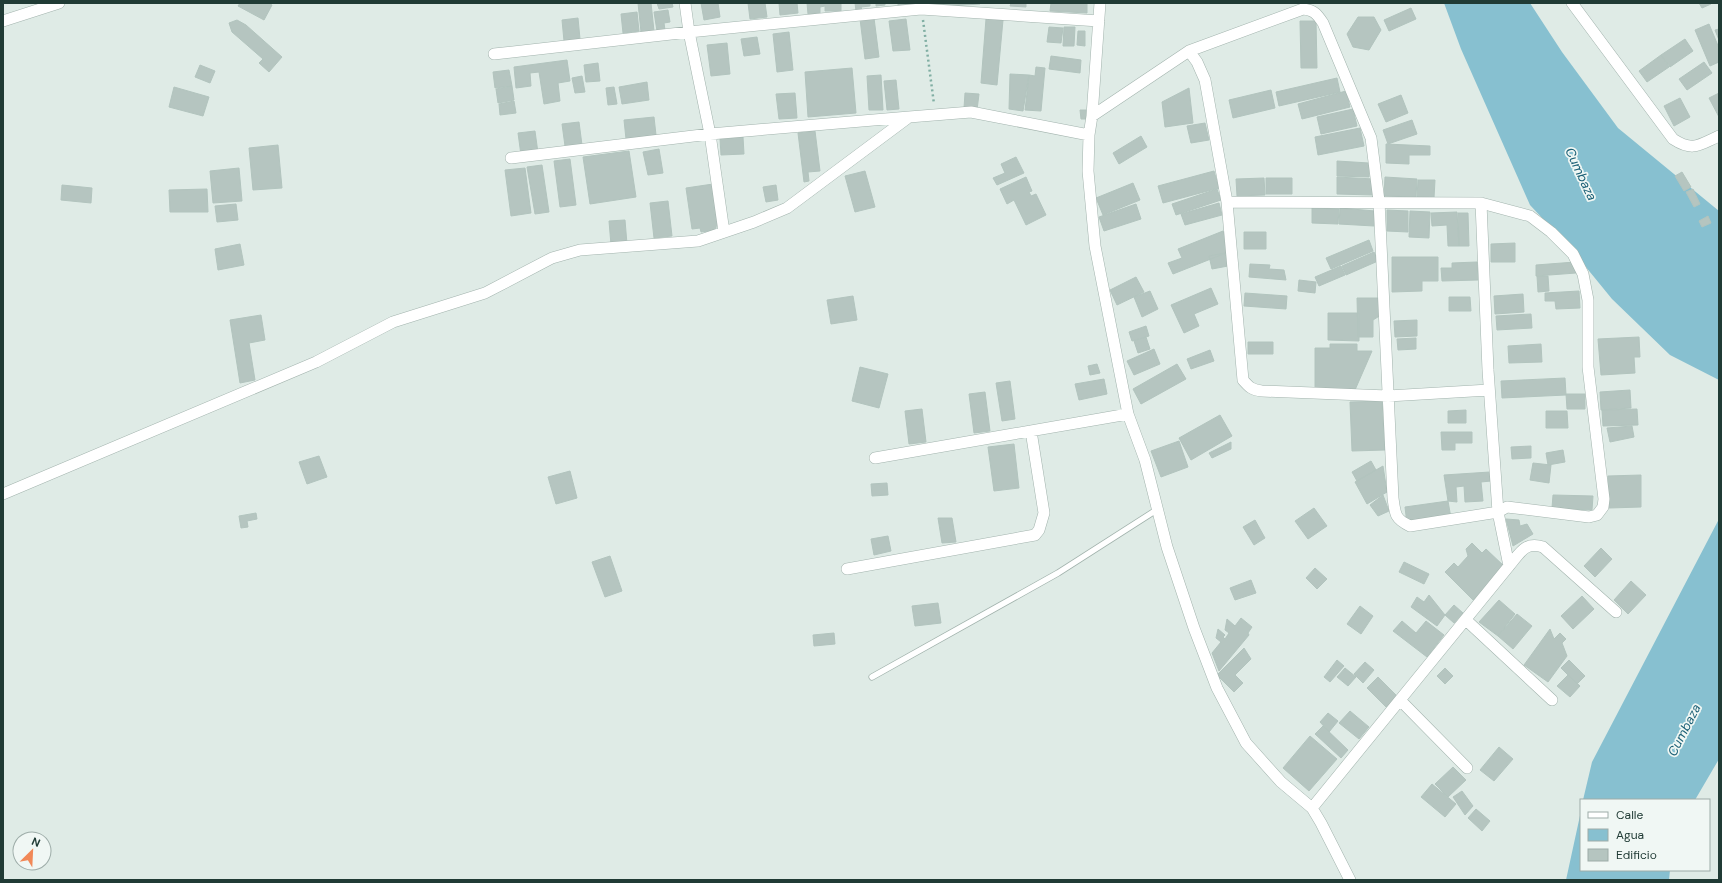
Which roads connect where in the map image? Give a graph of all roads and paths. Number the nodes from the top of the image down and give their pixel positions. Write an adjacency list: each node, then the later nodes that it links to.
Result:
1 (59, 3): 6 (street)
2 (685, 3): 8 (street)
3 (1100, 3): 7 (street)
4 (1572, 3): 16 (street)
5 (921, 9): 7 (street); 8 (street); 11 (path)
6 (3, 21)
7 (1099, 21): 12 (street)
8 (689, 32): 10 (street); 14 (street)
9 (1189, 51): 12 (street); 18 (street); 19 (street)
10 (494, 54)
11 (935, 114): 13 (street); 15 (street)
12 (1092, 116): 15 (street)
13 (910, 117): 14 (street); 21 (street)
14 (710, 134): 17 (street); 21 (street)
15 (1089, 135): 24 (street)
16 (1719, 136)
17 (511, 158)
18 (1379, 201): 19 (street); 20 (street); 23 (street)
19 (1227, 202): 23 (street)
20 (1481, 203): 22 (street); 29 (street)
21 (724, 232): 27 (street)
22 (1489, 390): 23 (street); 29 (street)
23 (1388, 396): 29 (street)
24 (1128, 414): 25 (street); 28 (street)
25 (1032, 431): 26 (street); 31 (street)
26 (875, 458)
27 (3, 494)
28 (1158, 509): 34 (lane); 38 (street)
29 (1498, 512): 30 (street)
30 (1509, 566): 32 (street); 33 (street)
31 (847, 569)
32 (1616, 612)
33 (1466, 620): 35 (street); 36 (street)
34 (872, 677)
35 (1552, 700)
36 (1401, 701): 37 (street); 38 (street)
37 (1467, 768)
38 (1312, 808): 39 (street)
39 (1350, 880)

